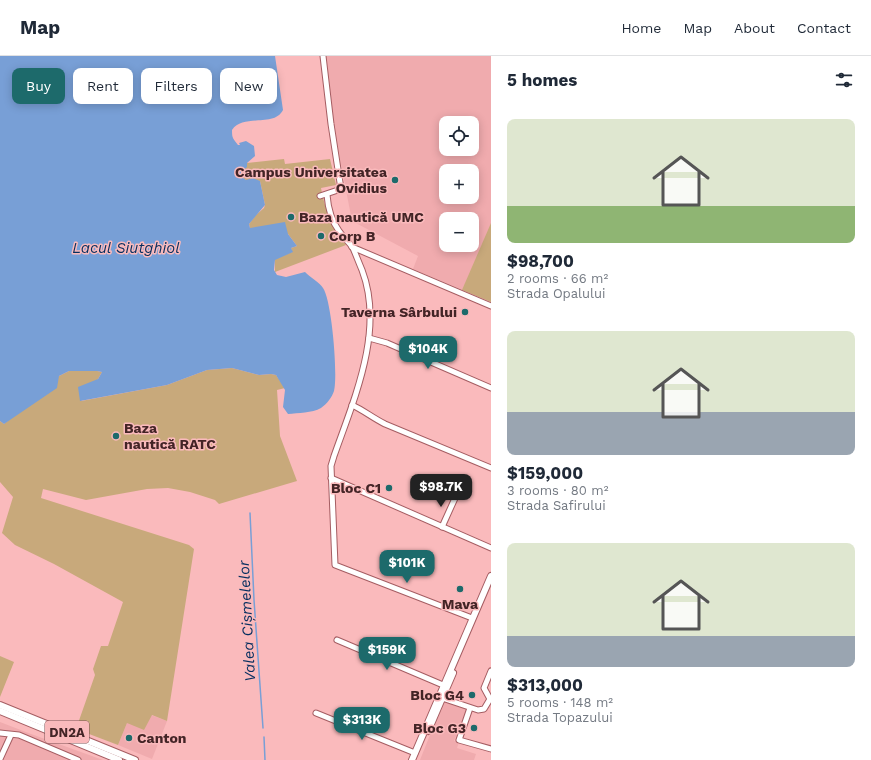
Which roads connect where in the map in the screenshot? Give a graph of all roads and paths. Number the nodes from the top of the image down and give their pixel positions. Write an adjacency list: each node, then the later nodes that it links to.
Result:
1 (323, 56): 2 (street)
2 (327, 195): 3 (street); 4 (street)
3 (320, 196)
4 (352, 247): 5 (street); 6 (street)
5 (491, 306)
6 (369, 338): 7 (street); 8 (street)
7 (491, 388)
8 (352, 405): 9 (street); 10 (street)
9 (491, 468)
10 (331, 478): 12 (street); 16 (street)
11 (456, 496): 12 (street)
12 (442, 527): 13 (street)
13 (491, 548)
14 (491, 576): 16 (main road)
15 (491, 584): 20 (main road)
16 (472, 618): 19 (main road)
17 (337, 640): 19 (street)
18 (491, 671): 21 (street)
19 (443, 685): 29 (main road)
20 (442, 698): 23 (street); 35 (main road)
21 (490, 700): 23 (street)
22 (0, 704): 33 (main road, DN2A)
23 (470, 708): 28 (street)
24 (0, 712): 32 (main road, DN2A)
25 (316, 713): 29 (street)
26 (0, 733): 27 (street)
27 (11, 735): 30 (street); 31 (street)
28 (491, 749)
29 (415, 753): 34 (main road)
30 (0, 759)
31 (78, 760)
32 (119, 760)
33 (135, 760)
34 (412, 760)
35 (416, 760)

